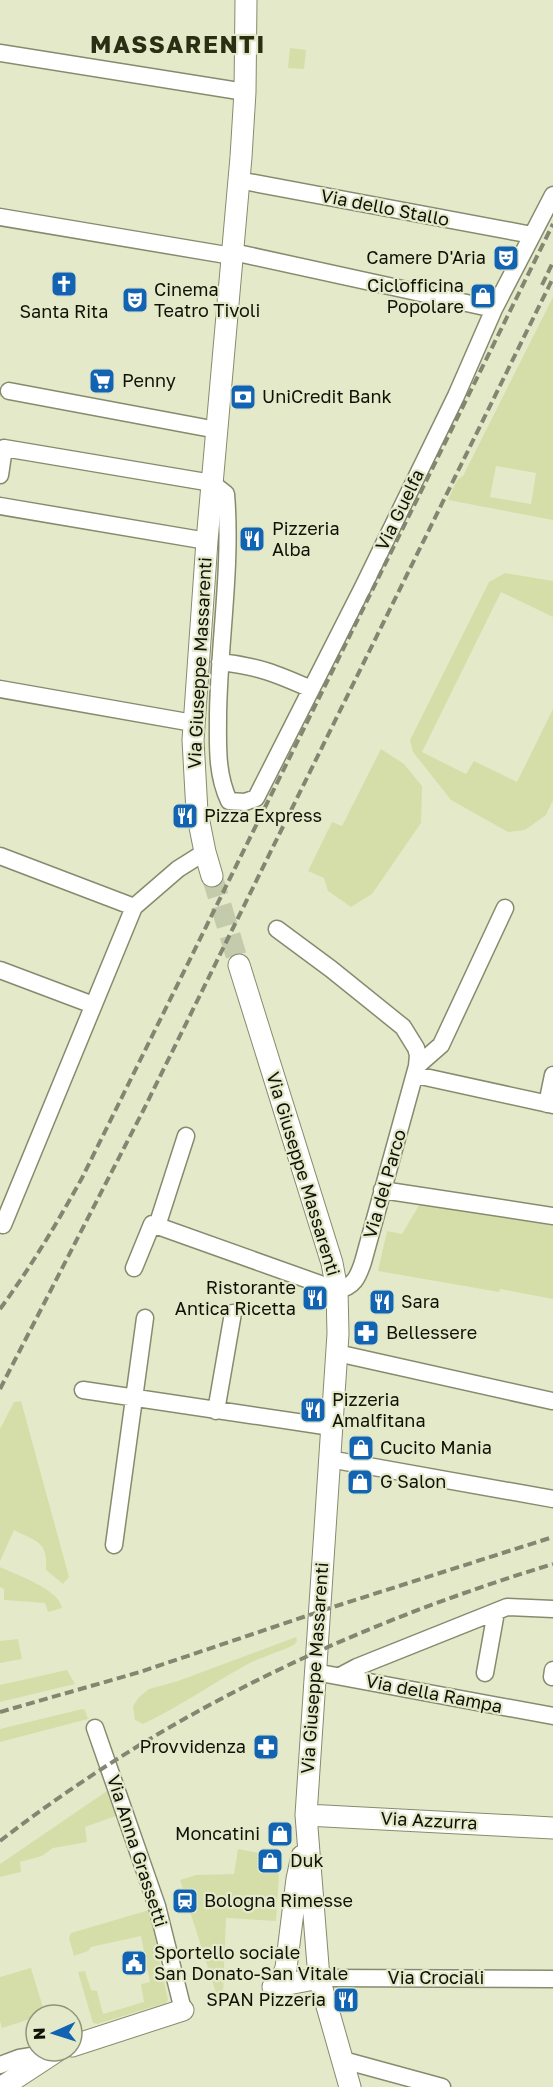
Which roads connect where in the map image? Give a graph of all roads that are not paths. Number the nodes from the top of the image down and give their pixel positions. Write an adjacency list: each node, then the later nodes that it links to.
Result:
1 (246, 0): 3 (main road, Via Giuseppe Massarenti)
2 (0, 53): 3 (street)
3 (245, 92): 4 (main road, Via Giuseppe Massarenti)
4 (238, 180): 7 (street, Via dello Stallo); 8 (main road, Via Giuseppe Massarenti)
5 (553, 195): 7 (street, Via Guelfa)
6 (0, 217): 8 (street)
7 (532, 235): 9 (street, Via Guelfa)
8 (232, 254): 9 (street); 11 (main road, Via Giuseppe Massarenti)
9 (494, 309): 18 (street, Via Guelfa)
10 (9, 391): 11 (street)
11 (217, 430): 13 (main road, Via Giuseppe Massarenti)
12 (0, 475): 13 (street)
13 (212, 483): 15 (main road, Via Giuseppe Massarenti); 16 (street, Via Giuseppe Massarenti)
14 (0, 506): 15 (street)
15 (207, 541): 19 (main road, Via Giuseppe Massarenti)
16 (220, 662): 18 (street); 20 (street, Via Giuseppe Massarenti)
17 (0, 689): 19 (street)
18 (311, 689): 20 (street, Via Guelfa)
19 (193, 723): 21 (main road, Via Giuseppe Massarenti)
20 (229, 801)
21 (205, 852): 23 (main road, Via Giuseppe Massarenti); 24 (street)
22 (0, 856): 24 (street)
23 (212, 876)
24 (134, 907): 29 (street)
25 (505, 908): 30 (street)
26 (277, 929): 30 (street)
27 (239, 965): 39 (main road, Via Giuseppe Massarenti)
28 (0, 970): 29 (street)
29 (93, 1005): 36 (street)
30 (417, 1071): 32 (street); 34 (street, Via del Parco)
31 (553, 1075): 32 (street)
32 (550, 1105)
33 (186, 1136): 37 (street)
34 (382, 1190): 35 (street); 39 (street, Via del Parco)
35 (553, 1216)
36 (3, 1225)
37 (157, 1226): 38 (street); 39 (street)
38 (134, 1268)
39 (337, 1290): 42 (main road, Via Giuseppe Massarenti)
40 (232, 1313): 46 (street)
41 (145, 1318): 44 (street)
42 (337, 1353): 45 (street); 47 (main road, Via Giuseppe Massarenti)
43 (83, 1390): 44 (street)
44 (134, 1398): 46 (street); 50 (street)
45 (552, 1401)
46 (216, 1411): 47 (street)
47 (331, 1427): 48 (main road, Via Giuseppe Massarenti)
48 (329, 1459): 49 (street); 53 (main road, Via Giuseppe Massarenti)
49 (553, 1499)
50 (114, 1545)
51 (553, 1609): 52 (street)
52 (496, 1612): 54 (street); 55 (street)
53 (315, 1672): 55 (street, Via della Rampa); 58 (main road, Via Giuseppe Massarenti)
54 (485, 1673)
55 (340, 1677): 56 (street, Via della Rampa)
56 (553, 1716)
57 (95, 1728): 63 (street, Via Anna Grassetti)
58 (306, 1815): 59 (main road, Via Azzurra); 60 (main road, Via Giuseppe Massarenti)
59 (553, 1828)
60 (307, 1841): 61 (main road, Via Giuseppe Massarenti); 61 (main road, Via Giuseppe Massarenti)
61 (319, 1977): 62 (street, Via Crociali); 66 (main road, Via Giuseppe Massarenti)
62 (553, 1979)
63 (183, 2010): 64 (main road)
64 (84, 2042)
65 (24, 2057): 68 (street)
66 (343, 2060): 70 (main road, Via Giuseppe Massarenti); 71 (street)
67 (42, 2063): 69 (main road)
68 (0, 2065)
69 (2, 2087)
70 (350, 2087)
71 (442, 2087)

